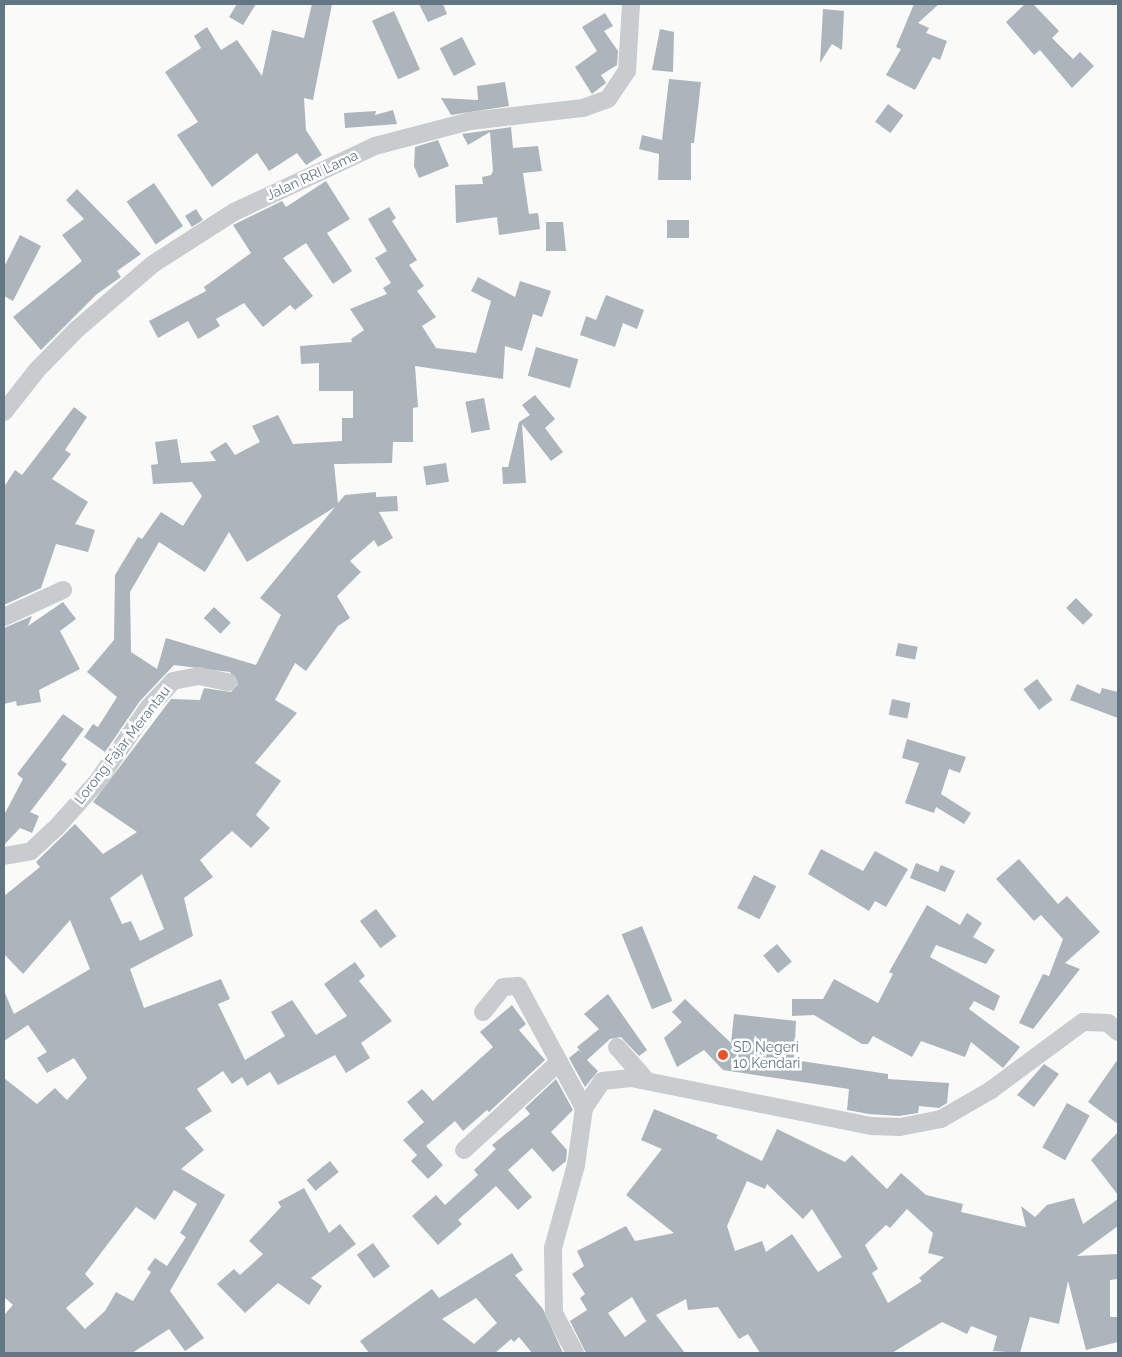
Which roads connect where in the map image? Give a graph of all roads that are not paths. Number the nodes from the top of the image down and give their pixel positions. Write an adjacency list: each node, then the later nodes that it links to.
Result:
1 (630, 12): 2 (street, Jalan RRI Lama)
2 (4, 412)
3 (63, 590): 4 (street)
4 (4, 618)
5 (228, 682): 6 (street, Lorong Fajar Merantau)
6 (4, 856)
7 (483, 1012): 10 (street)
8 (1118, 1032): 11 (street)
9 (617, 1047): 11 (street)
10 (558, 1063): 12 (street); 13 (street)
11 (647, 1081): 12 (street)
12 (584, 1108): 14 (street)
13 (464, 1150)
14 (575, 1353)

